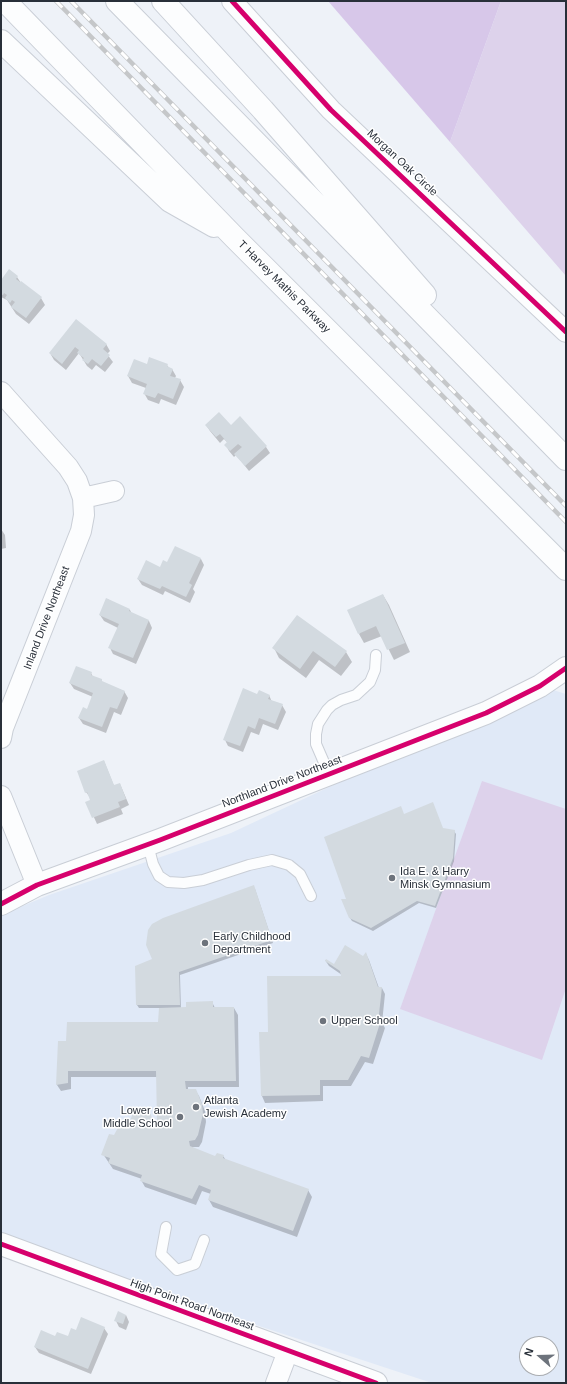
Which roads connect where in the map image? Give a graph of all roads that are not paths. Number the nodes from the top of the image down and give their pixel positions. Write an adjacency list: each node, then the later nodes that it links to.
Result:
1 (5, 1): 6 (main road, T Harvey Mathis Parkway)
2 (118, 1): 10 (main road)
3 (163, 1): 9 (main road)
4 (232, 1): 7 (street, Morgan Oak Circle)
5 (1, 41): 6 (main road)
6 (235, 238): 13 (main road, T Harvey Mathis Parkway)
7 (566, 332)
8 (1, 392): 12 (street, Inland Drive Northeast)
9 (566, 455)
10 (566, 459)
11 (114, 491): 12 (street)
12 (83, 498): 16 (street, Inland Drive Northeast)
13 (566, 569)
14 (376, 655): 17 (lane)
15 (566, 668): 17 (main road, Northland Drive Northeast)
16 (1, 738)
17 (329, 774): 19 (main road, Northland Drive Northeast)
18 (1, 796): 20 (street)
19 (148, 845): 20 (main road, Northland Drive Northeast); 21 (lane)
20 (37, 885): 22 (main road, Northland Drive Northeast)
21 (311, 896)
22 (1, 904)
23 (166, 1227): 24 (lane)
24 (204, 1240)
25 (1, 1244): 26 (main road, High Point Road Northeast)
26 (288, 1351): 27 (street); 28 (main road, High Point Road Northeast)
27 (276, 1383)
28 (376, 1383)

